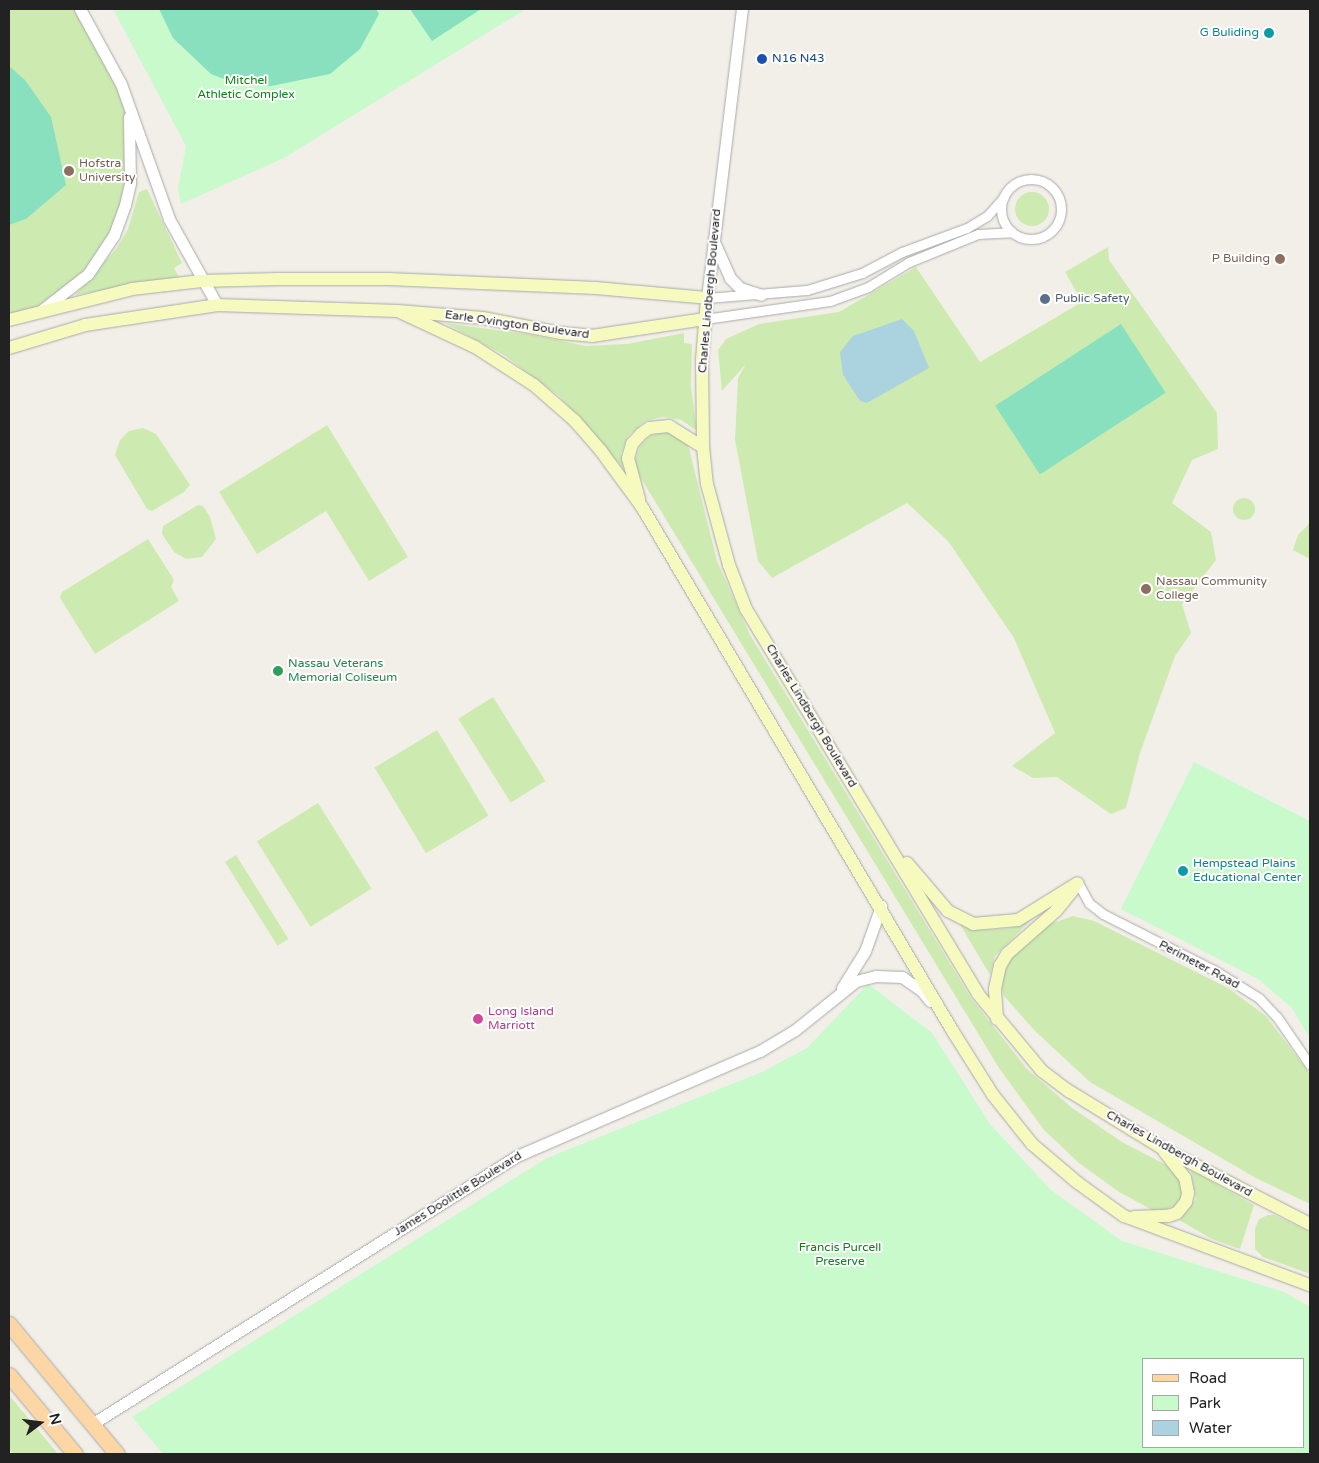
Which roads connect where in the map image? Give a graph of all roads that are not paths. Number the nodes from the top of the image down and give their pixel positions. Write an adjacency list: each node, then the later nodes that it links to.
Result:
1 (80, 9): 3 (street)
2 (742, 9): 6 (street, Charles Lindbergh Boulevard)
3 (128, 106): 7 (street); 11 (street)
4 (1004, 197): 5 (street); 5 (street); 8 (street)
5 (1012, 232): 13 (street, Earle Ovington Boulevard)
6 (715, 243): 8 (street); 9 (street, Charles Lindbergh Boulevard)
7 (202, 281): 9 (main road); 10 (street); 11 (main road)
8 (761, 295): 9 (street)
9 (707, 298): 13 (main road, Charles Lindbergh Boulevard)
10 (217, 305): 12 (main road, Earle Ovington Boulevard); 15 (main road, Earle Ovington Boulevard)
11 (42, 309): 14 (main road)
12 (398, 311): 13 (main road, Earle Ovington Boulevard); 17 (main road)
13 (705, 319): 16 (main road, Charles Lindbergh Boulevard)
14 (9, 320)
15 (9, 348)
16 (703, 447): 17 (main road); 18 (main road, Charles Lindbergh Boulevard)
17 (642, 507): 20 (main road)
18 (881, 833): 19 (main road); 22 (main road, Charles Lindbergh Boulevard)
19 (1078, 883): 22 (main road); 24 (street, Perimeter Road)
20 (881, 906): 21 (street, James Doolittle Boulevard); 23 (main road)
21 (839, 994): 23 (street, James Doolittle Boulevard); 31 (street, James Doolittle Boulevard)
22 (997, 1019): 25 (main road, Charles Lindbergh Boulevard)
23 (952, 1030): 26 (main road)
24 (1310, 1065)
25 (1162, 1148): 26 (main road); 27 (main road, Charles Lindbergh Boulevard)
26 (1124, 1216): 28 (main road)
27 (1310, 1224)
28 (1310, 1284)
29 (9, 1324): 31 (main road)
30 (9, 1374): 32 (main road)
31 (92, 1424): 33 (main road)
32 (75, 1454)
33 (117, 1454)

